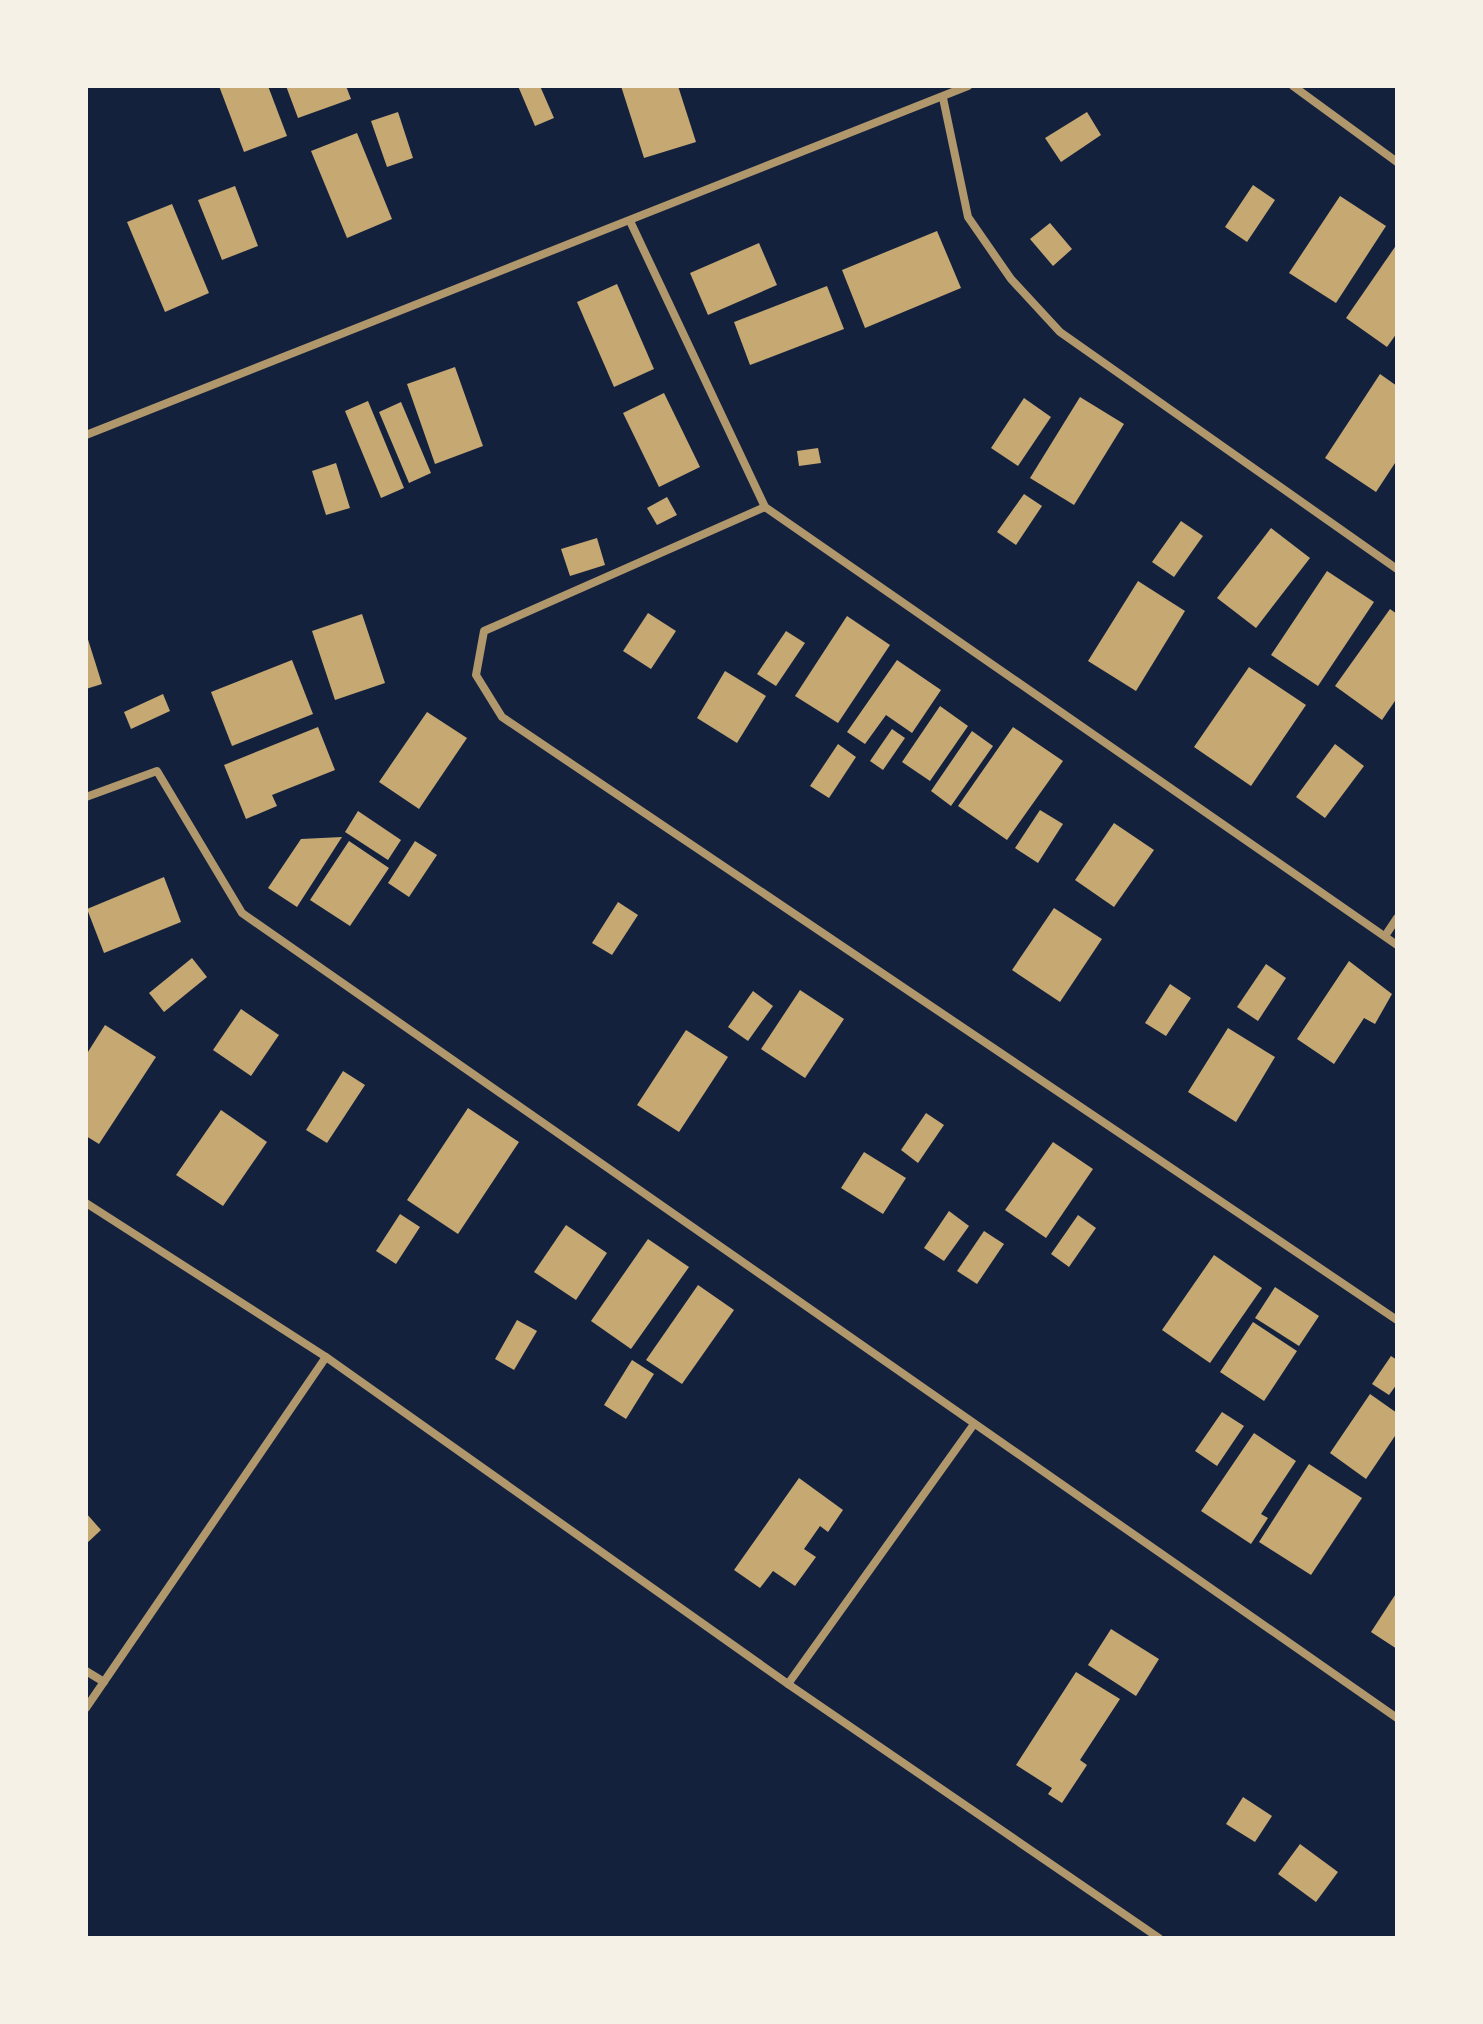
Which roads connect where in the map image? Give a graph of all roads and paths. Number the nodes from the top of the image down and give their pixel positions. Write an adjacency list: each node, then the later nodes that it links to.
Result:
1 (968, 86): 3 (street)
2 (1293, 86): 4 (street)
3 (943, 98): 5 (street); 8 (street)
4 (1397, 162)
5 (630, 221): 6 (street); 7 (street)
6 (86, 435)
7 (765, 507): 11 (street); 14 (street)
8 (1397, 569)
9 (86, 797): 16 (street)
10 (1397, 918): 11 (street)
11 (1385, 936): 12 (street)
12 (1397, 945)
13 (86, 1203): 15 (street)
14 (1397, 1320)
15 (326, 1357): 18 (street); 19 (street)
16 (974, 1424): 19 (street); 21 (street)
17 (86, 1671): 18 (street)
18 (104, 1682): 20 (street)
19 (788, 1684): 22 (street)
20 (86, 1708)
21 (1397, 1718)
22 (1159, 1938)

